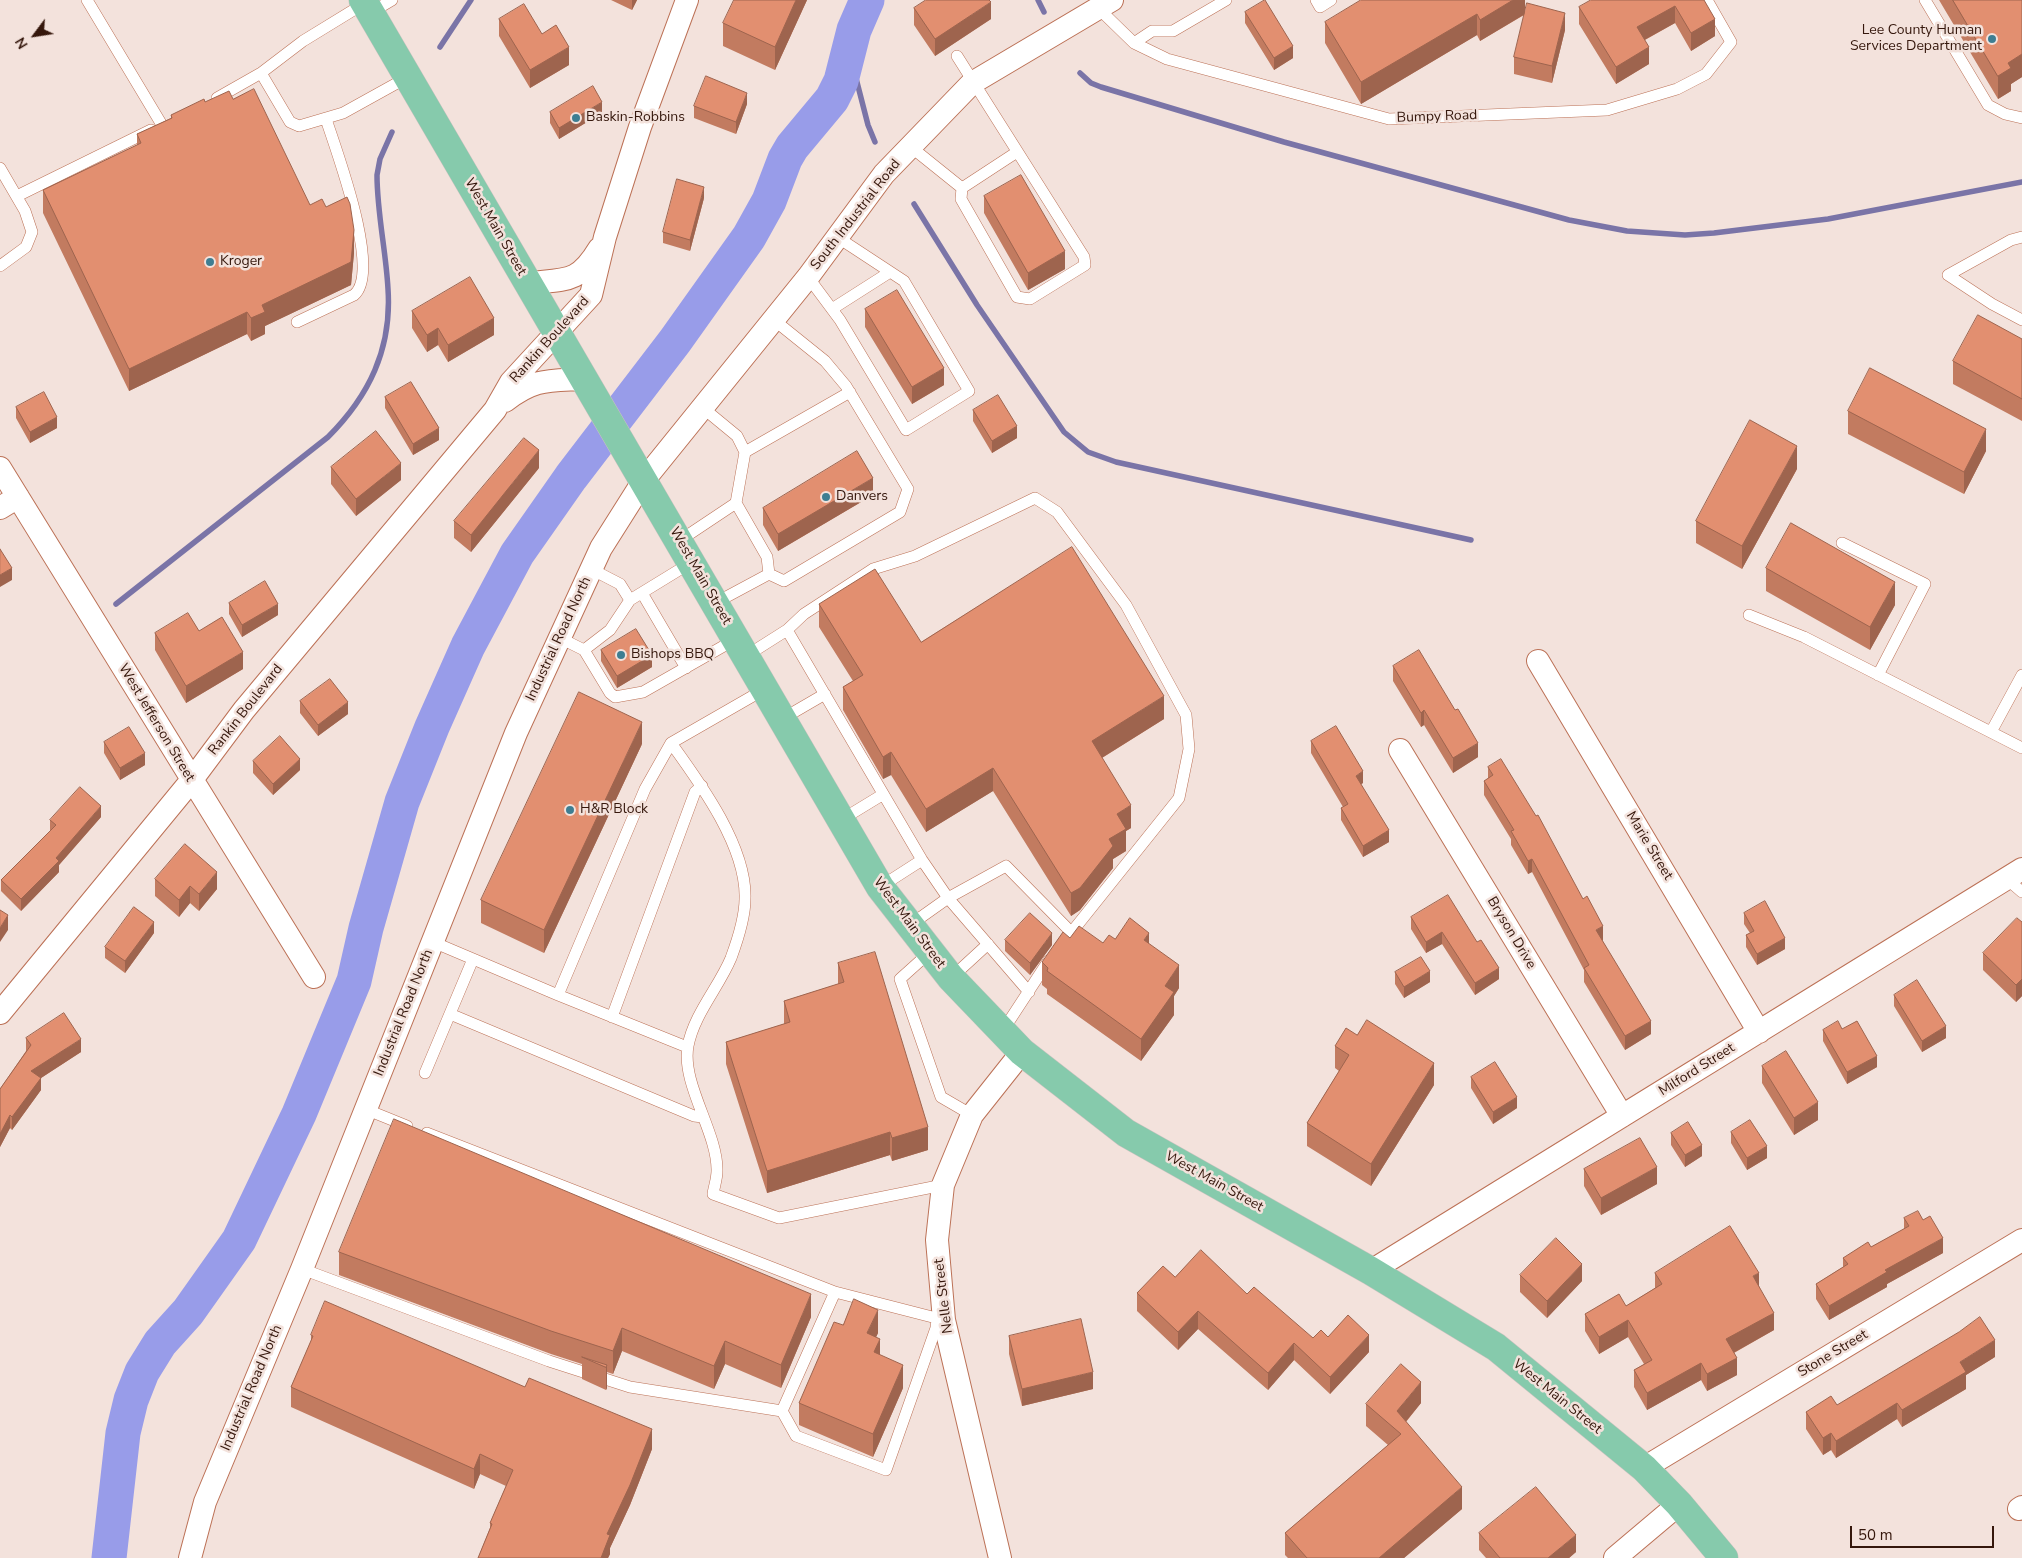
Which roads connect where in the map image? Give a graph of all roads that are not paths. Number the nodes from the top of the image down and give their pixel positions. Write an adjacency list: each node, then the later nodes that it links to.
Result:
1 (87, 0): 22 (lane)
2 (688, 0): 23 (street, Rankin Boulevard)
3 (1226, 0): 10 (lane)
4 (1316, 0): 5 (lane)
5 (1331, 0)
6 (1707, 0): 10 (lane, Bumpy Road)
7 (1925, 0): 16 (lane)
8 (372, 4): 12 (lane); 13 (main road, West Main Street)
9 (1105, 4): 10 (lane, Bumpy Road); 14 (street, South Industrial Road)
10 (1134, 43)
11 (957, 56): 14 (lane)
12 (261, 73): 15 (lane); 17 (lane)
13 (408, 77): 17 (lane); 29 (main road, West Main Street)
14 (972, 83): 18 (street, South Industrial Road); 19 (lane)
15 (205, 104)
16 (2022, 118)
17 (326, 119): 33 (lane)
18 (911, 147): 21 (lane); 25 (street, South Industrial Road)
19 (1017, 152): 21 (lane); 21 (lane)
20 (0, 168): 22 (lane)
21 (962, 188)
22 (17, 196): 26 (lane)
23 (606, 237): 29 (street, Rankin Boulevard); 34 (street, Rankin Boulevard)
24 (2022, 237): 32 (lane)
25 (838, 238): 27 (lane); 28 (street, South Industrial Road)
26 (0, 266)
27 (890, 272): 30 (lane); 30 (lane)
28 (808, 277): 30 (lane); 31 (street, South Industrial Road)
29 (528, 283): 34 (main road, West Main Street)
30 (832, 309)
31 (774, 320): 36 (lane); 37 (street, South Industrial Road)
32 (2022, 320)
33 (297, 322)
34 (557, 332): 35 (main road, West Main Street); 38 (street, Rankin Boulevard)
35 (584, 379): 38 (street, Rankin Boulevard); 41 (main road, West Main Street)
36 (850, 392): 39 (lane); 47 (lane)
37 (703, 408): 39 (lane); 41 (street, South Industrial Road)
38 (495, 410): 67 (street, Rankin Boulevard)
39 (745, 452): 43 (lane)
40 (0, 468): 42 (street, West Jefferson Street)
41 (644, 480): 45 (main road, West Main Street); 46 (street, Industrial Road North)
42 (9, 502): 67 (street, West Jefferson Street)
43 (736, 503): 45 (lane); 47 (lane)
44 (1842, 543): 58 (lane)
45 (686, 552): 48 (lane); 50 (main road, West Main Street)
46 (591, 569): 49 (lane); 53 (street, Industrial Road North)
47 (769, 574): 50 (lane)
48 (642, 592): 49 (lane); 57 (lane)
49 (630, 600): 55 (lane)
50 (715, 603): 54 (main road, West Main Street)
51 (1750, 615): 58 (lane)
52 (787, 630): 54 (lane); 61 (lane); 76 (lane)
53 (560, 638): 55 (lane); 77 (street, Industrial Road North)
54 (741, 648): 57 (lane); 60 (main road, West Main Street)
55 (584, 650): 57 (lane)
56 (1538, 661): 89 (street, Marie Street)
57 (686, 668)
58 (1878, 675): 63 (lane)
59 (2022, 675): 63 (lane)
60 (765, 688): 62 (main road, West Main Street); 64 (lane)
61 (825, 694): 62 (lane); 69 (lane)
62 (782, 719): 70 (main road, West Main Street)
63 (1991, 732): 65 (lane)
64 (671, 743): 68 (lane); 84 (lane)
65 (2022, 748)
66 (1400, 750): 95 (street, Bryson Drive)
67 (191, 781): 81 (street, West Jefferson Street); 85 (street, Rankin Boulevard)
68 (702, 786): 87 (lane); 90 (lane)
69 (882, 795): 70 (lane); 71 (lane)
70 (841, 820): 73 (main road, West Main Street)
71 (922, 860): 73 (lane); 74 (lane)
72 (2017, 880): 89 (street, Milford Street)
73 (880, 887): 75 (main road, West Main Street)
74 (948, 898): 75 (lane); 76 (lane); 78 (lane)
75 (908, 926): 79 (main road, West Main Street)
76 (1071, 932): 83 (lane)
77 (433, 942): 80 (lane); 93 (street, Industrial Road North)
78 (988, 944): 82 (lane); 83 (lane)
79 (930, 952): 82 (main road, West Main Street); 94 (lane)
80 (473, 959): 84 (lane); 86 (lane)
81 (314, 977)
82 (951, 978): 88 (main road, West Main Street)
83 (1030, 992): 88 (lane)
84 (558, 995): 87 (lane)
85 (0, 1013)
86 (450, 1014): 92 (lane); 96 (lane)
87 (612, 1017): 90 (lane)
88 (1002, 1032): 91 (main road, West Main Street)
89 (1759, 1032): 95 (street, Milford Street)
90 (687, 1047): 96 (lane)
91 (1022, 1052): 94 (street, Nelle Street); 100 (main road, West Main Street)
92 (425, 1073)
93 (365, 1109): 99 (street, Industrial Road North); 101 (lane)
94 (972, 1115): 97 (street, Nelle Street)
95 (1622, 1116): 100 (street, Milford Street)
96 (703, 1117): 97 (lane)
97 (943, 1185): 102 (street, Nelle Street)
98 (2022, 1240): 104 (street, Stone Street)
99 (302, 1269): 103 (lane); 106 (street, Industrial Road North)
100 (1371, 1271): 104 (main road, West Main Street)
101 (835, 1292): 102 (lane); 103 (lane)
102 (941, 1319): 103 (lane); 107 (street, Nelle Street)
103 (782, 1411)
104 (1644, 1468): 105 (main road, West Main Street)
105 (1679, 1504): 108 (street); 109 (main road, West Main Street)
106 (190, 1558)
107 (1000, 1558)
108 (1615, 1558)
109 (1724, 1558)

